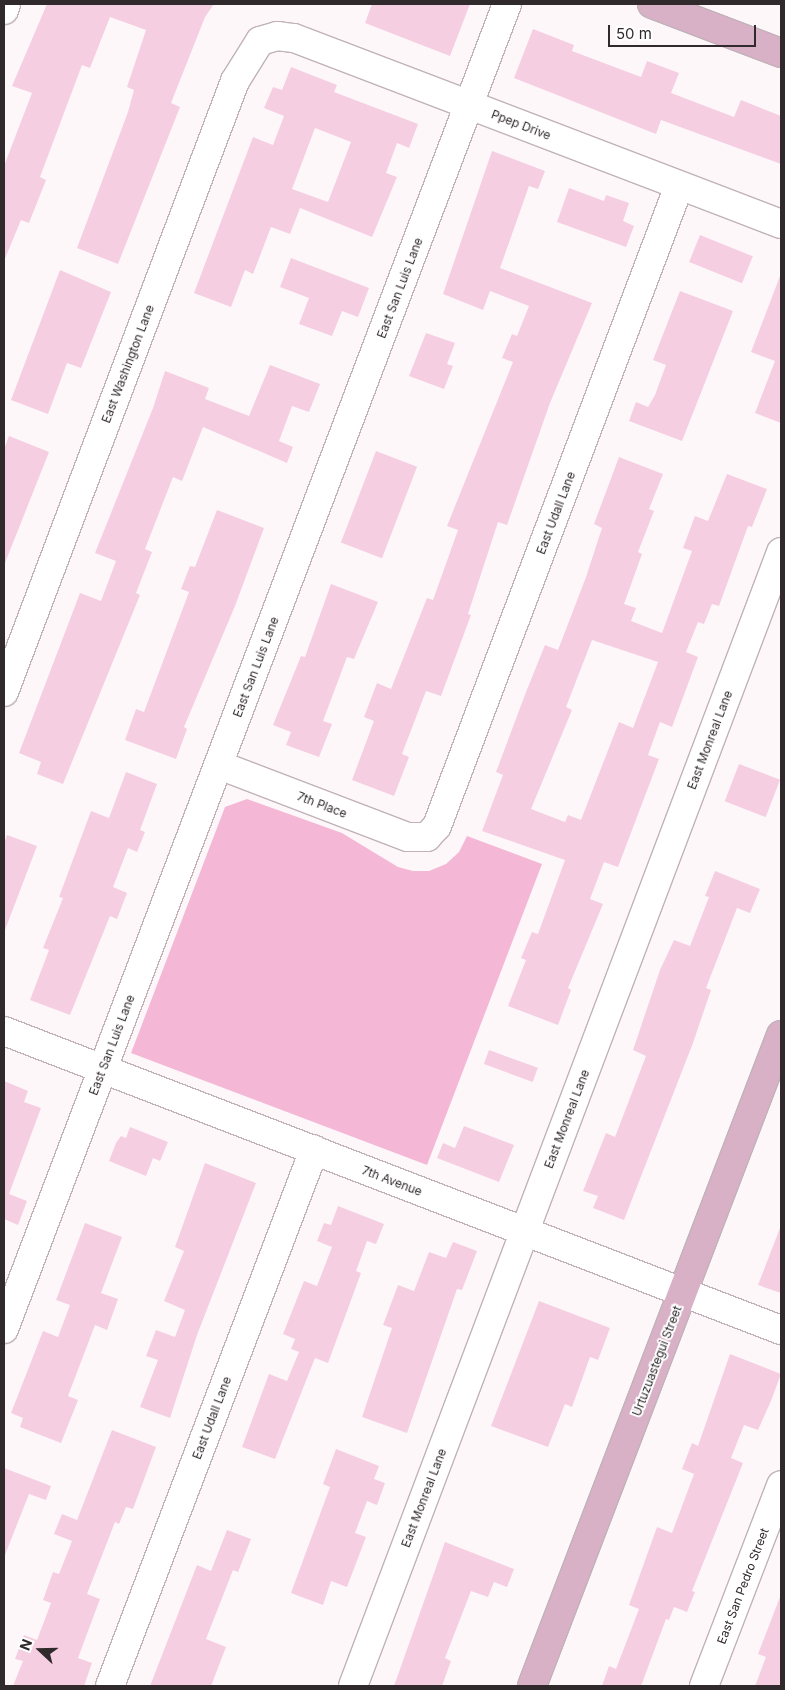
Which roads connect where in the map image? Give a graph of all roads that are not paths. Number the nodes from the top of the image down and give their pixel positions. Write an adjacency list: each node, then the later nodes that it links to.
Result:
1 (6, 4): 4 (street)
2 (507, 4): 7 (street, East San Luis Lane)
3 (652, 4): 6 (main road)
4 (4, 10)
5 (260, 40): 7 (street, Ppep Drive); 11 (street, East Washington Lane)
6 (781, 53)
7 (469, 105): 8 (street, Ppep Drive); 12 (street, East San Luis Lane)
8 (679, 186): 9 (street, Ppep Drive); 13 (street, East Udall Lane)
9 (781, 224)
10 (781, 552): 18 (street, East Monreal Lane)
11 (4, 692)
12 (219, 765): 13 (street, 7th Place); 16 (street, East San Luis Lane)
13 (427, 837)
14 (4, 1030): 16 (street, 7th Avenue)
15 (781, 1035): 19 (main road, Urtuzuastegui Street)
16 (103, 1069): 17 (street, 7th Avenue); 20 (street, East San Luis Lane)
17 (314, 1150): 18 (street, 7th Avenue); 23 (street, East Udall Lane)
18 (525, 1232): 19 (street, 7th Avenue); 24 (street, East Monreal Lane)
19 (683, 1292): 21 (street, 7th Avenue); 25 (main road, Urtuzuastegui Street)
20 (4, 1329)
21 (781, 1330)
22 (781, 1485): 26 (street, East San Pedro Street)
23 (110, 1686)
24 (352, 1686)
25 (532, 1686)
26 (704, 1686)

